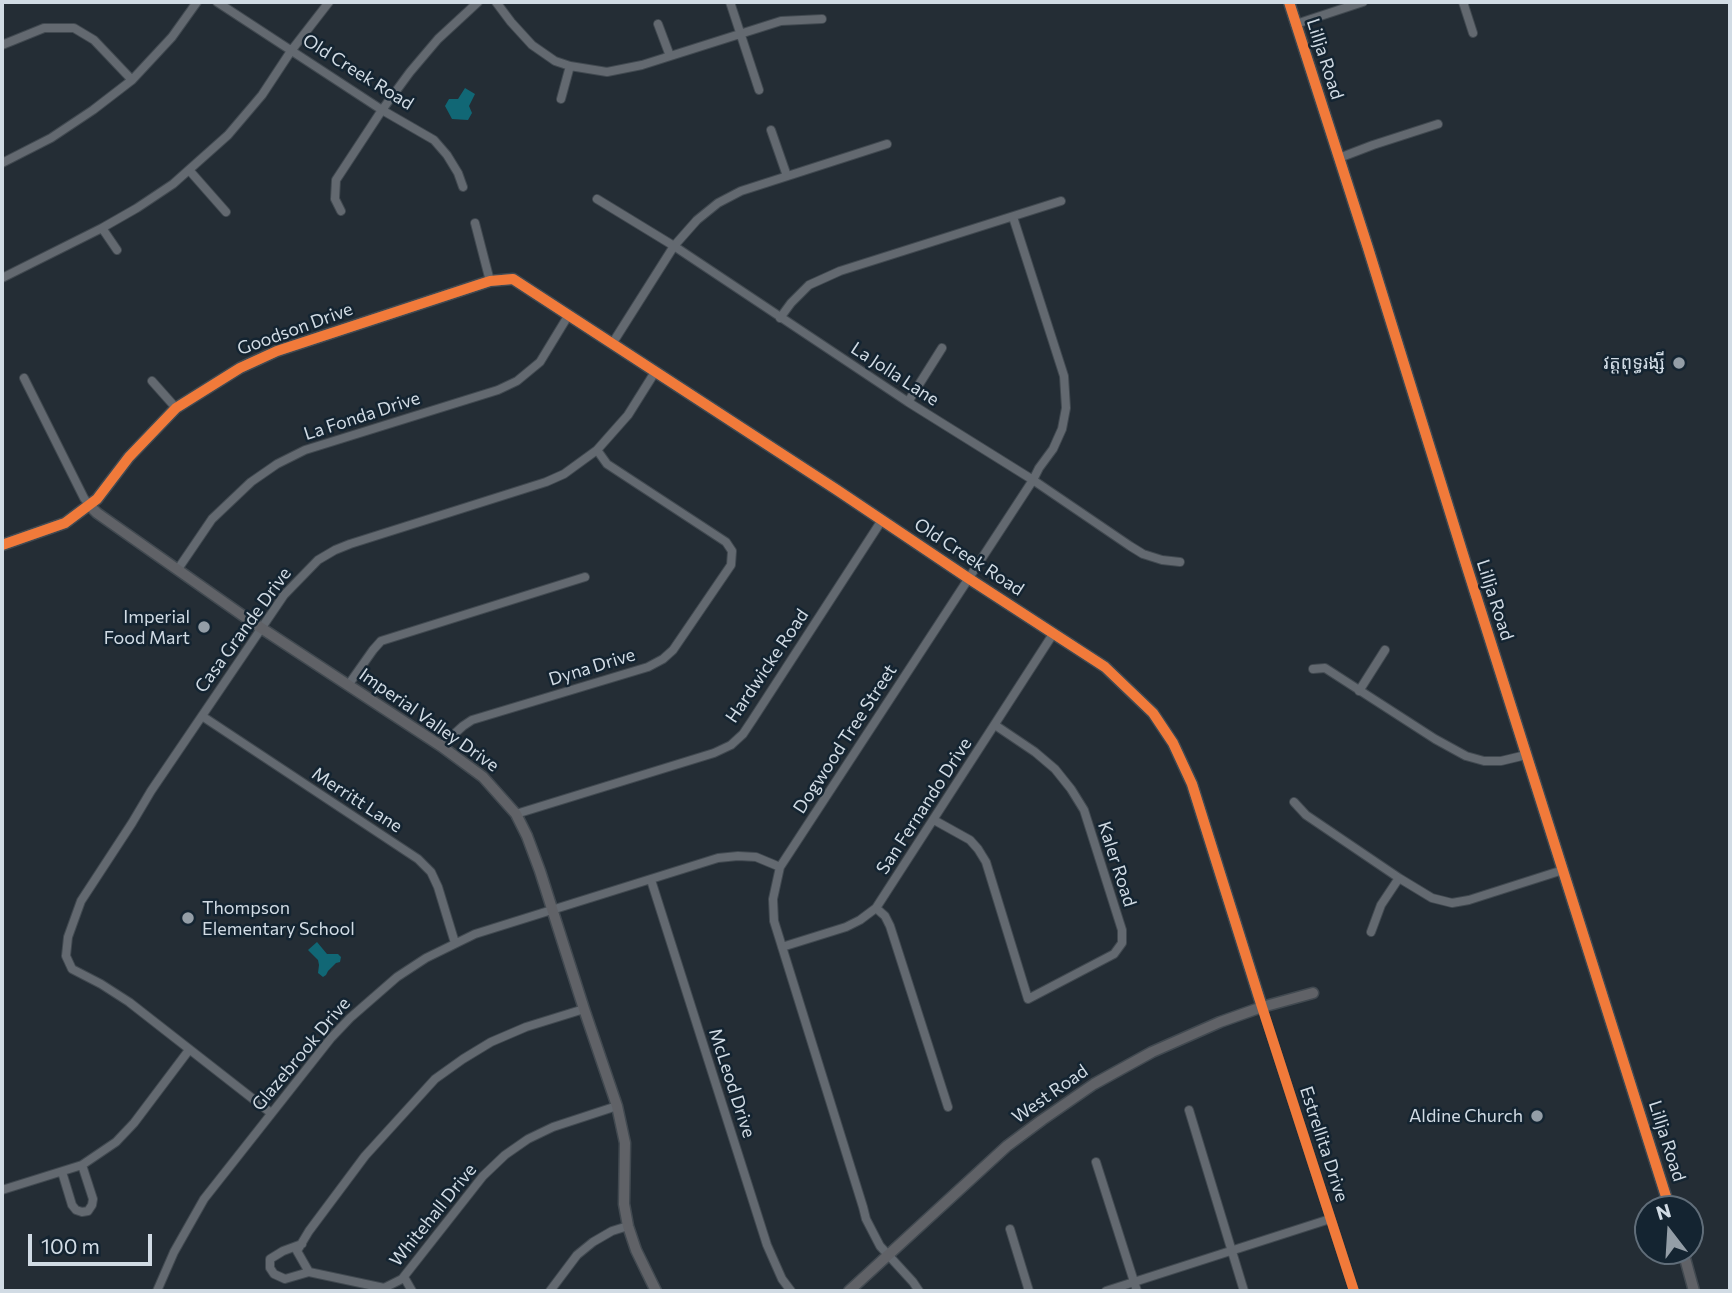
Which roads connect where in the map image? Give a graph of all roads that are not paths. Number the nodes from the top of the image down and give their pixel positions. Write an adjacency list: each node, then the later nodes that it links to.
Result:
1 (197, 2): 19 (street)
2 (217, 2): 16 (street, Old Creek Road)
3 (329, 2): 16 (street)
4 (478, 2): 22 (street)
5 (496, 2): 18 (street)
6 (730, 2): 14 (street)
7 (1289, 2): 12 (street, Lillja Road)
8 (1363, 2): 12 (street)
9 (1463, 2): 13 (street)
10 (822, 19): 14 (street)
11 (658, 24): 17 (street)
12 (1296, 24): 26 (street, Lillja Road)
13 (1473, 33)
14 (740, 34): 17 (street); 20 (street)
15 (2, 45): 19 (street)
16 (291, 51): 22 (street, Old Creek Road); 28 (street)
17 (670, 56): 18 (street)
18 (570, 66): 21 (street)
19 (132, 80): 27 (street)
20 (759, 90)
21 (561, 99)
22 (382, 110): 30 (street, Old Creek Road); 33 (street)
23 (1438, 124): 26 (street)
24 (771, 130): 29 (street)
25 (887, 144): 29 (street)
26 (1339, 158): 69 (street, Lillja Road)
27 (2, 163)
28 (189, 170): 34 (street); 37 (street)
29 (787, 176): 38 (street)
30 (463, 187)
31 (597, 199): 38 (street, La Jolla Lane)
32 (1061, 201): 35 (street)
33 (341, 211)
34 (226, 212)
35 (1013, 217): 43 (street); 52 (street, Dogwood Tree Street)
36 (475, 223): 41 (street)
37 (102, 228): 39 (street); 40 (street)
38 (674, 246): 43 (street, La Jolla Lane); 44 (street)
39 (117, 250)
40 (2, 278)
41 (491, 281): 42 (street, Old Creek Road); 50 (street, Goodson Drive)
42 (568, 316): 44 (street, Old Creek Road); 57 (street, La Fonda Drive)
43 (780, 318): 49 (street, La Jolla Lane)
44 (612, 344): 46 (street, Old Creek Road)
45 (942, 348): 49 (street)
46 (655, 372): 51 (street, Casa Grande Drive); 54 (street, Old Creek Road)
47 (23, 378): 53 (street, Imperial Valley Drive)
48 (152, 381): 50 (street)
49 (908, 402): 52 (street, La Jolla Lane)
50 (176, 408): 53 (street, Goodson Drive)
51 (597, 450): 60 (street, Casa Grande Drive); 68 (street, Dyna Drive)
52 (1033, 480): 56 (street, La Jolla Lane); 59 (street, Dogwood Tree Street)
53 (89, 505): 55 (street, Goodson Drive); 57 (street, Imperial Valley Drive)
54 (882, 520): 59 (street, Old Creek Road); 71 (street, Hardwicke Road)
55 (2, 544)
56 (1180, 562)
57 (178, 569): 60 (street, Imperial Valley Drive)
58 (585, 577): 64 (street)
59 (968, 578): 61 (street, Old Creek Road); 73 (street, Dogwood Tree Street)
60 (261, 628): 64 (street, Imperial Valley Drive); 66 (street, Casa Grande Drive)
61 (1054, 634): 67 (street, San Fernando Drive); 83 (street, Old Creek Road)
62 (1385, 650): 65 (street)
63 (1313, 669): 65 (street)
64 (349, 684): 68 (street, Imperial Valley Drive)
65 (1359, 691): 69 (street)
66 (202, 716): 80 (street, Merritt Lane); 85 (street, Casa Grande Drive)
67 (995, 724): 72 (street, San Fernando Drive); 72 (street, Kaler Road)
68 (442, 746): 71 (street, Imperial Valley Drive)
69 (1526, 755): 74 (street, Lillja Road)
70 (1294, 802): 75 (street)
71 (516, 814): 78 (street, Imperial Valley Drive)
72 (934, 820): 77 (street, San Fernando Drive)
73 (780, 867): 76 (street, Glazebrook Drive); 81 (street, Dogwood Tree Street)
74 (1563, 870): 75 (street); 94 (street, Lillja Road)
75 (1399, 878): 79 (street)
76 (651, 880): 78 (street, Glazebrook Drive); 110 (street, McLeod Drive)
77 (876, 908): 81 (street, San Fernando Drive); 87 (street)
78 (552, 910): 80 (street, Glazebrook Drive); 84 (street, Imperial Valley Drive)
79 (1371, 932)
80 (455, 943): 89 (street, Glazebrook Drive)
81 (782, 947): 100 (street, Dogwood Tree Street)
82 (1313, 993): 83 (street, West Road)
83 (1262, 1007): 95 (street, Estrellita Drive); 100 (street, West Road)
84 (584, 1009): 86 (street, Imperial Valley Drive); 98 (street)
85 (189, 1050): 89 (street, Casa Grande Drive); 91 (street)
86 (617, 1106): 96 (street, Imperial Valley Drive); 103 (street, Whitehall Drive)
87 (948, 1107)
88 (1189, 1110): 99 (street)
89 (271, 1113): 106 (street, Glazebrook Drive)
90 (1096, 1162): 104 (street)
91 (82, 1165): 92 (street); 92 (street)
92 (62, 1172): 93 (street)
93 (2, 1190)
94 (1666, 1195)
95 (1330, 1219): 99 (street); 117 (street, Estrellita Drive)
96 (628, 1226): 108 (street); 109 (street, Imperial Valley Drive)
97 (1010, 1229): 113 (street)
98 (302, 1244): 102 (street); 102 (street, Whitehall Drive)
99 (1231, 1251): 104 (street); 116 (street)
100 (888, 1255): 111 (street, West Road); 112 (street, Dogwood Tree Street)
101 (1687, 1265): 118 (street)
102 (309, 1272): 105 (street, Whitehall Drive)
103 (404, 1277): 105 (street, Whitehall Drive); 107 (street)
104 (1134, 1282): 114 (street); 115 (street)
105 (384, 1289)
106 (157, 1291)
107 (412, 1291)
108 (550, 1291)
109 (656, 1291)
110 (791, 1291)
111 (849, 1291)
112 (919, 1291)
113 (1029, 1291)
114 (1106, 1291)
115 (1137, 1291)
116 (1244, 1291)
117 (1354, 1291)
118 (1694, 1291)

